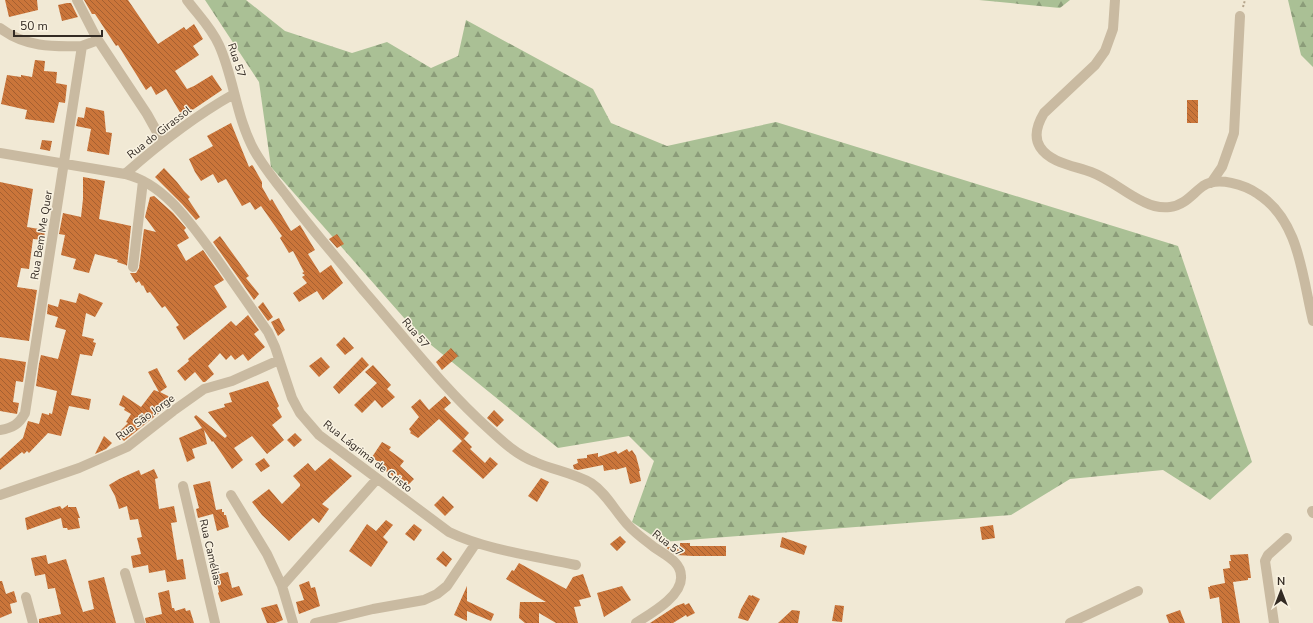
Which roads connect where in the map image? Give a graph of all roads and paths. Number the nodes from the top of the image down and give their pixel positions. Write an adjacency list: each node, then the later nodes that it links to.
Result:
1 (77, 0): 6 (street)
2 (187, 0): 8 (street, Rua 57)
3 (1115, 0): 14 (street)
4 (1240, 16): 14 (street)
5 (0, 28): 7 (street)
6 (98, 40): 7 (street); 9 (street)
7 (82, 46): 11 (street, Rua Bem Me Quer)
8 (234, 94): 9 (street, Rua do Girassol); 35 (street, Rua 57)
9 (162, 141): 12 (street, Rua do Girassol)
10 (0, 153): 11 (street, Rua do Girassol)
11 (64, 164): 12 (street, Rua do Girassol); 18 (street, Rua Bem Me Quer)
12 (125, 174): 13 (street, Rua Lágrima de Cristo)
13 (143, 181): 15 (street); 17 (street, Rua Lágrima de Cristo)
14 (1211, 183): 16 (street)
15 (133, 267)
16 (1313, 321)
17 (279, 360): 19 (street, Rua Lágrima de Cristo); 21 (street, Rua São Jorge)
18 (0, 430)
19 (377, 478): 24 (street, Rua Lágrima de Cristo); 27 (street)
20 (183, 486): 32 (street, Rua Camélias)
21 (0, 495)
22 (231, 495): 27 (street)
23 (1287, 538): 37 (street)
24 (476, 543): 25 (street, Rua Lágrima de Cristo); 34 (street)
25 (576, 565)
26 (125, 573): 31 (street)
27 (282, 586): 33 (street)
28 (1138, 591): 36 (street)
29 (26, 597): 30 (street)
30 (33, 623)
31 (140, 623)
32 (215, 623)
33 (293, 623)
34 (316, 623)
35 (636, 623)
36 (1070, 623)
37 (1274, 623)

